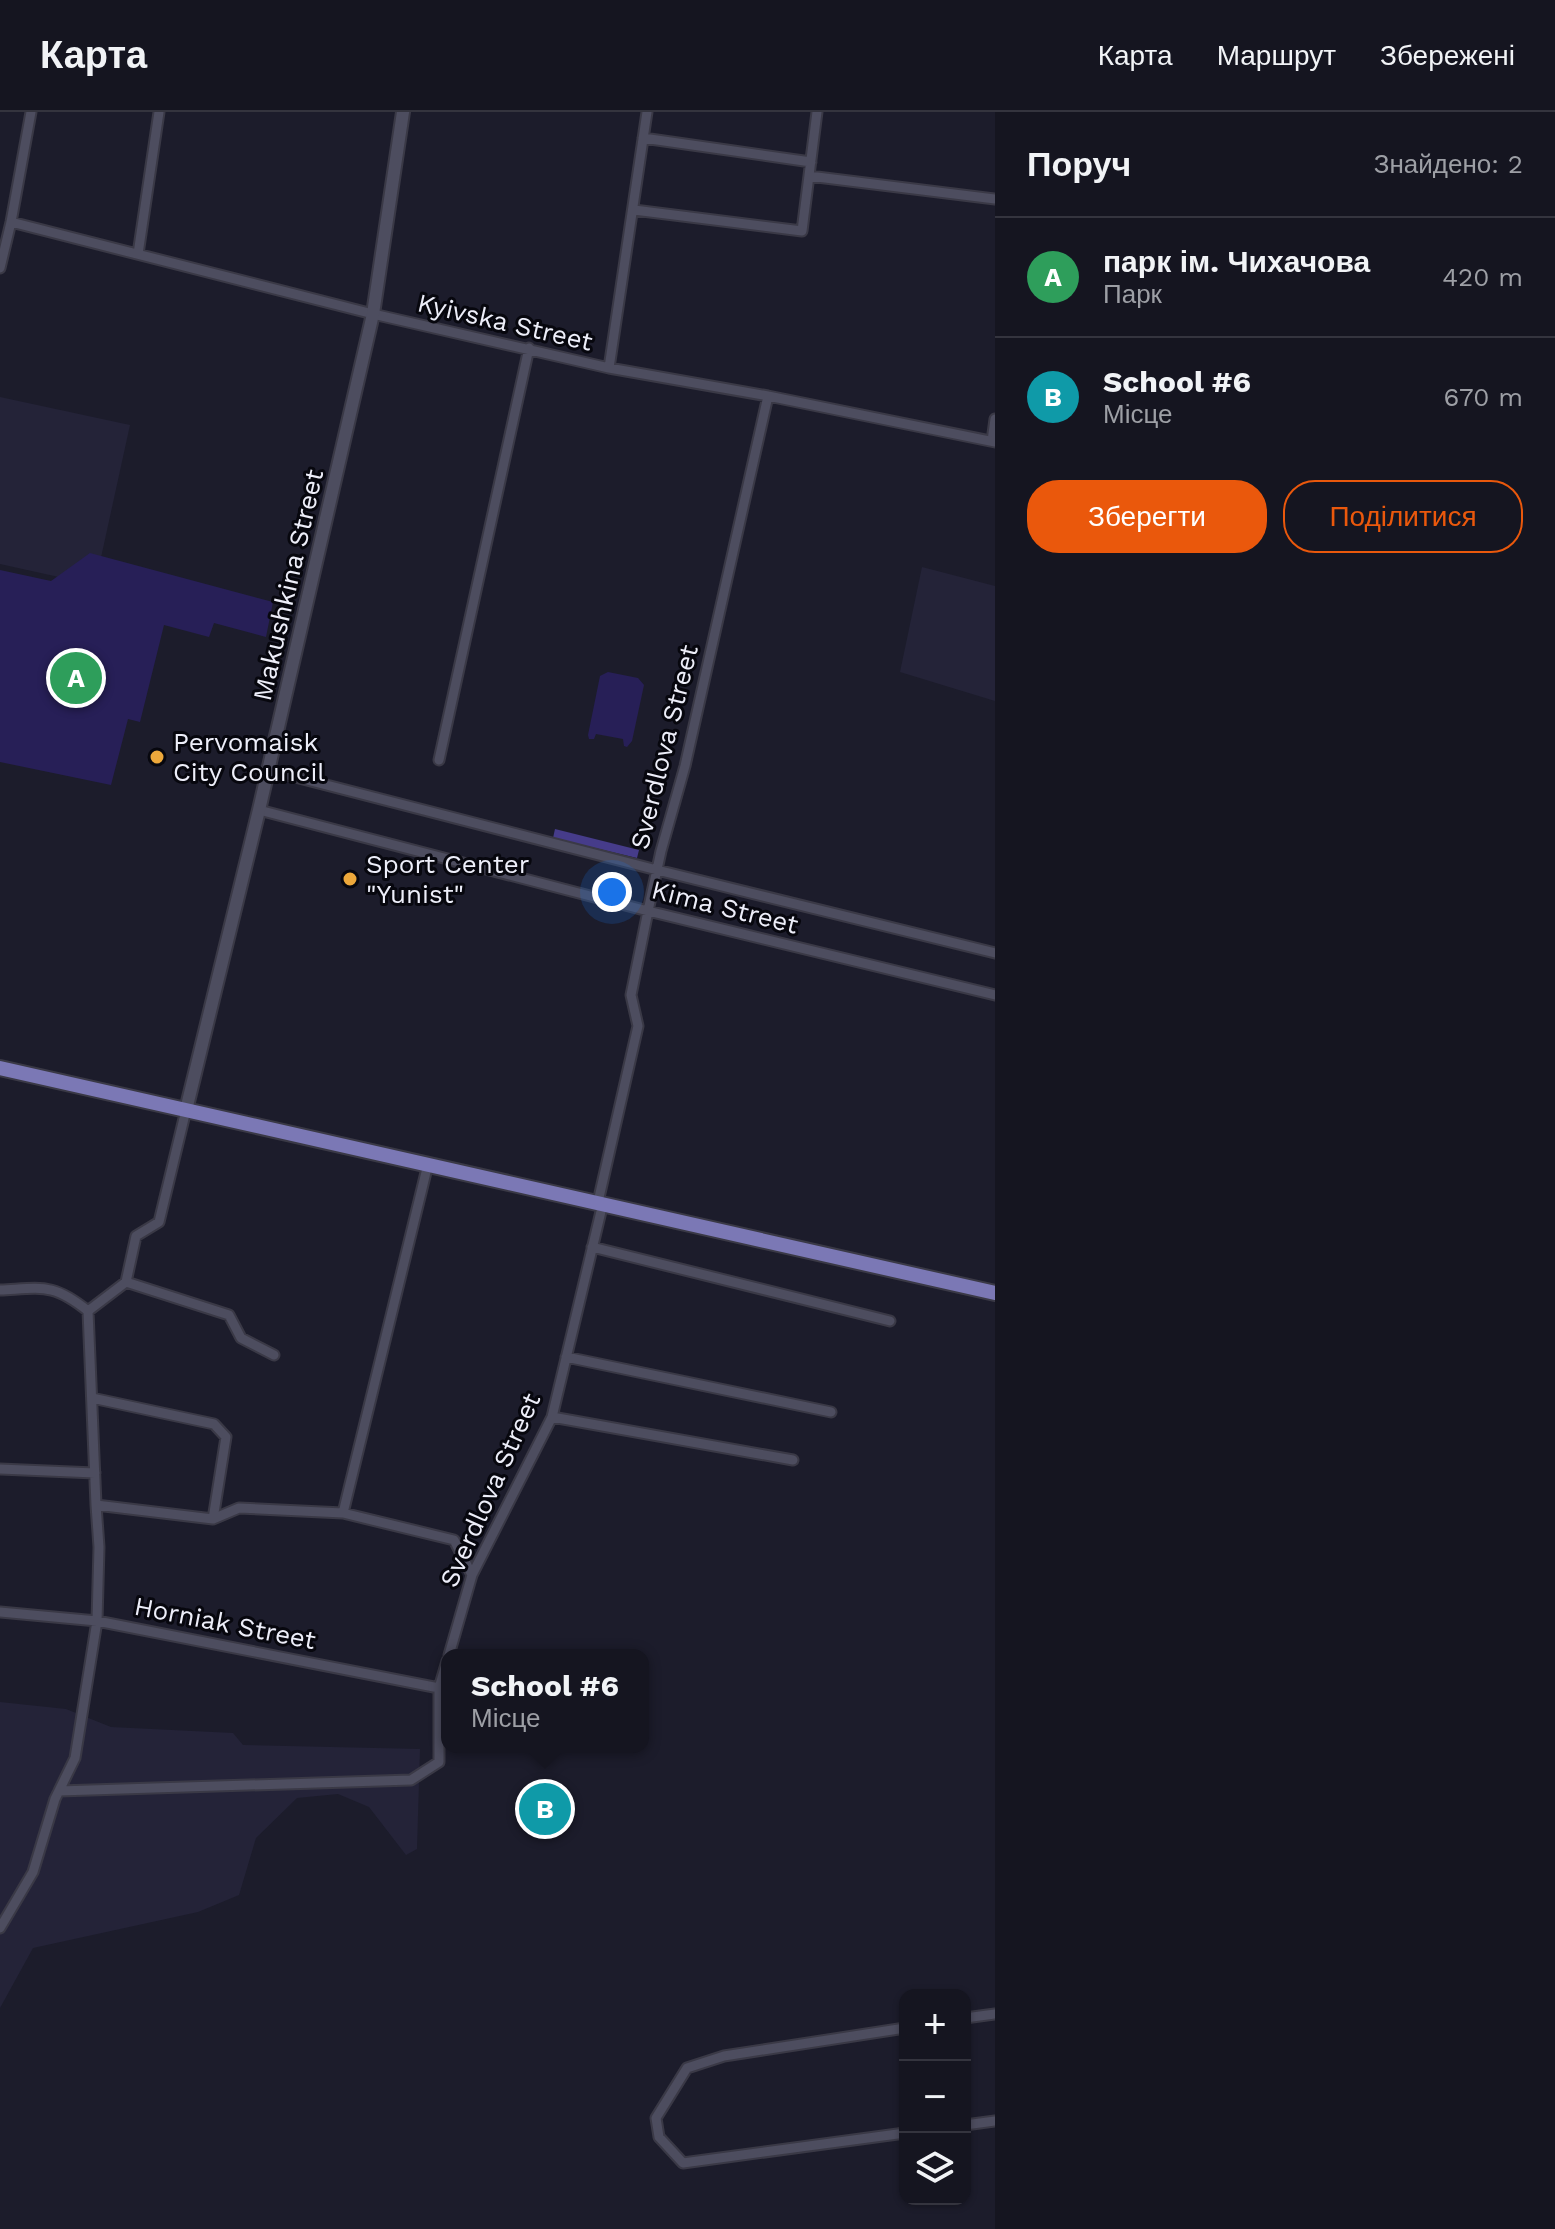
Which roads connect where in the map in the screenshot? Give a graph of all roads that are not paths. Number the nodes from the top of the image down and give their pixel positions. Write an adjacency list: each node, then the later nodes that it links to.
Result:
1 (31, 112): 11 (street)
2 (159, 112): 12 (street)
3 (403, 112): 14 (street, Makushkina Street)
4 (647, 112): 6 (street)
5 (817, 112): 7 (street)
6 (643, 138): 7 (street); 10 (street)
7 (811, 162): 8 (street)
8 (809, 176): 9 (street); 10 (street)
9 (995, 199)
10 (634, 210): 16 (street)
11 (11, 222): 12 (street, Kyivska Street); 13 (street)
12 (138, 254): 14 (street, Kyivska Street)
13 (0, 268)
14 (373, 314): 15 (street, Kyivska Street); 21 (street, Makushkina Street)
15 (529, 348): 16 (street, Kyivska Street); 20 (street)
16 (609, 368): 17 (street, Kyivska Street)
17 (768, 396): 19 (street, Kyivska Street); 23 (street, Sverdlova Street)
18 (995, 419): 19 (street)
19 (994, 442)
20 (439, 760)
21 (268, 770): 22 (street, Makushkina Street); 23 (street, Kima Street)
22 (259, 810): 24 (street, Kima Street); 28 (street, Makushkina Street)
23 (657, 870): 24 (street, Sverdlova Street); 25 (street, Kima Street)
24 (648, 911): 26 (street, Kima Street); 30 (street, Sverdlova Street)
25 (995, 953)
26 (995, 995)
27 (0, 1068): 28 (main road)
28 (186, 1110): 29 (main road); 32 (street)
29 (428, 1164): 30 (main road); 46 (street)
30 (600, 1202): 31 (street, Sverdlova Street); 34 (main road)
31 (592, 1247): 36 (street); 38 (street, Sverdlova Street)
32 (126, 1282): 35 (street); 37 (street)
33 (0, 1290): 35 (street)
34 (995, 1293)
35 (88, 1311): 39 (street)
36 (890, 1321)
37 (274, 1355)
38 (566, 1357): 40 (street); 41 (street, Sverdlova Street)
39 (92, 1398): 44 (street); 47 (street)
40 (831, 1412)
41 (552, 1417): 42 (street); 48 (street, Sverdlova Street)
42 (793, 1460)
43 (0, 1469): 44 (street)
44 (95, 1473): 45 (street)
45 (96, 1505): 47 (street); 50 (street)
46 (343, 1513): 47 (street); 48 (street)
47 (213, 1519)
48 (472, 1575): 51 (street, Sverdlova Street)
49 (0, 1612): 50 (street, Horniak Street)
50 (97, 1621): 53 (street, Horniak Street); 54 (street)
51 (451, 1649)
52 (441, 1681): 53 (street)
53 (439, 1688): 54 (street)
54 (59, 1791): 55 (street)
55 (0, 1928)
56 (995, 2014): 57 (street)
57 (971, 2017)
58 (899, 2029): 61 (street)
59 (995, 2121): 60 (street)
60 (971, 2124)
61 (899, 2134)

